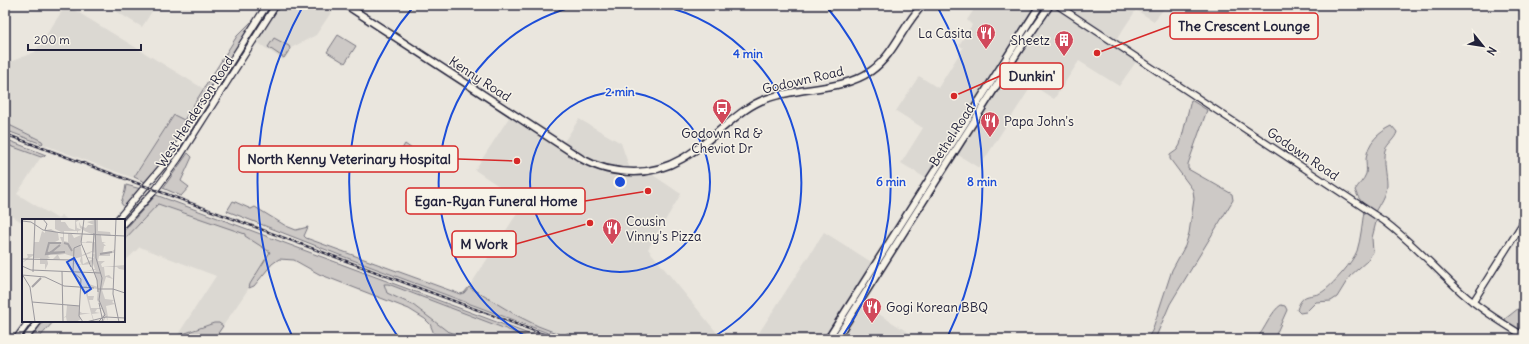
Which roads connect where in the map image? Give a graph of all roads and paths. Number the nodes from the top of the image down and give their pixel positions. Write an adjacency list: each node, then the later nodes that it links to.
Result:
1 (267, 5): 9 (main road, West Henderson Road)
2 (276, 5): 11 (main road, West Henderson Road)
3 (346, 5): 8 (main road, Kenny Road)
4 (924, 5): 8 (main road, Godown Road)
5 (1040, 5): 18 (main road, Bethel Road)
6 (1050, 5): 19 (main road, Bethel Road)
7 (1057, 5): 12 (main road, Godown Road)
8 (603, 168)
9 (119, 219)
10 (1524, 221): 12 (main road)
11 (125, 223)
12 (1473, 302): 15 (main road, Godown Road)
13 (28, 322): 16 (main road)
14 (38, 322): 17 (main road)
15 (1524, 336)
16 (16, 339)
17 (25, 339)
18 (828, 339)
19 (836, 339)

